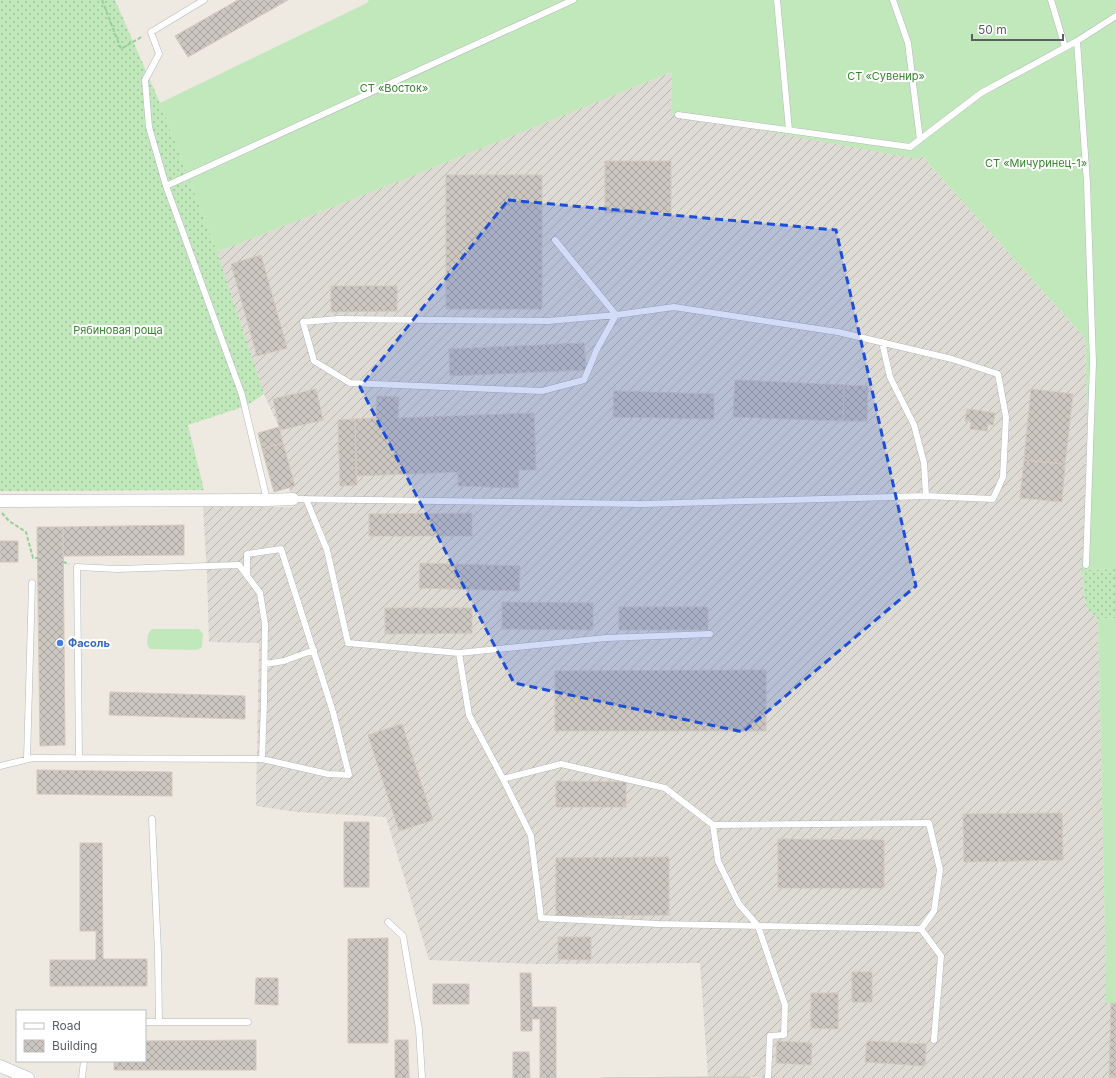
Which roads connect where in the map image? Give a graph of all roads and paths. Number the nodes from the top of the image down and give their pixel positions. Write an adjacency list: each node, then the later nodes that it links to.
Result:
1 (102, 0): 8 (path)
2 (204, 0): 8 (lane)
3 (573, 0): 14 (lane)
4 (777, 0): 12 (lane)
5 (892, 0): 13 (lane)
6 (1051, 0): 10 (lane)
7 (1116, 16): 9 (lane)
8 (151, 32): 14 (lane)
9 (1077, 41): 10 (lane); 25 (lane)
10 (1065, 47): 13 (lane)
11 (678, 115): 12 (lane)
12 (789, 130): 13 (lane)
13 (920, 140)
14 (166, 186): 21 (lane)
15 (555, 240): 16 (lane)
16 (616, 315): 16 (lane); 17 (lane)
17 (882, 342): 18 (lane); 18 (lane)
18 (926, 496): 20 (lane)
19 (293, 499): 20 (lane); 21 (street)
20 (306, 499): 30 (lane)
21 (266, 500): 22 (street)
22 (0, 501)
23 (0, 510): 24 (path)
24 (38, 558)
25 (1086, 565)
26 (247, 576): 29 (lane); 31 (lane); 32 (lane)
27 (32, 583): 33 (lane)
28 (710, 634): 30 (lane)
29 (314, 650): 31 (lane); 34 (lane)
30 (459, 653): 36 (lane)
31 (264, 664): 34 (lane)
32 (79, 758): 33 (lane); 34 (lane)
33 (27, 759): 35 (lane)
34 (262, 759)
35 (0, 766)
36 (503, 779): 38 (lane); 40 (lane)
37 (152, 819): 43 (lane)
38 (713, 825): 40 (lane); 41 (lane)
39 (388, 922): 50 (lane)
40 (758, 926): 41 (lane); 51 (lane)
41 (921, 929): 45 (lane)
42 (146, 1022): 43 (lane)
43 (159, 1022): 44 (lane)
44 (248, 1022)
45 (934, 1040)
46 (84, 1062): 49 (lane)
47 (0, 1066): 48 (street)
48 (28, 1078)
49 (82, 1078)
50 (422, 1078)
51 (768, 1078)

